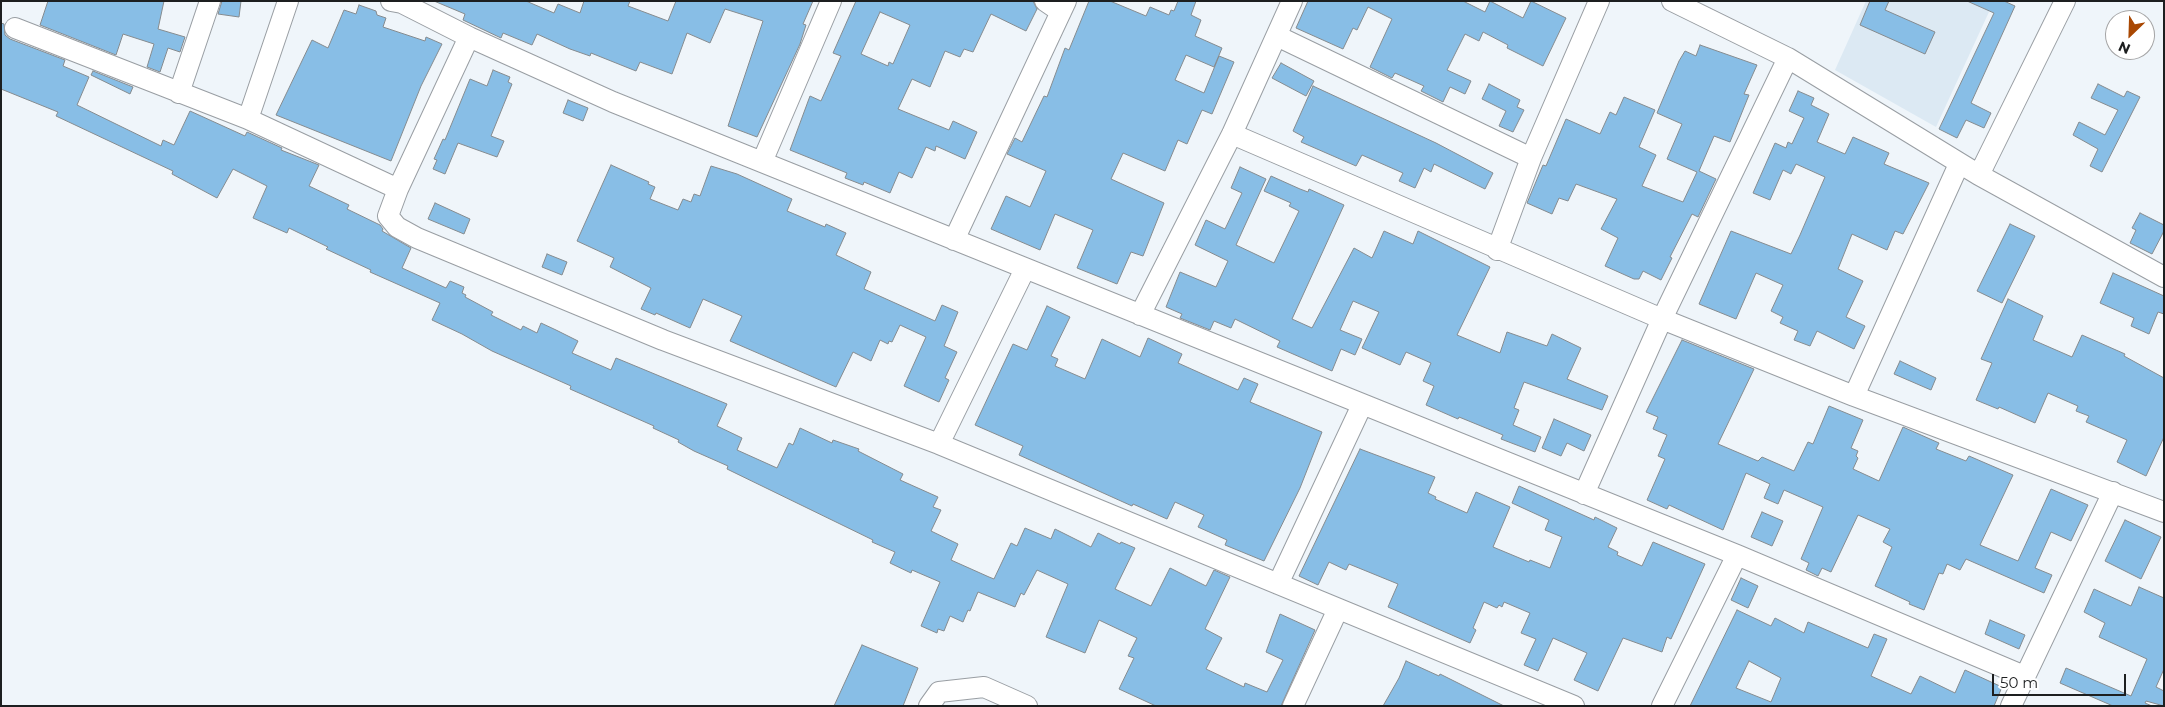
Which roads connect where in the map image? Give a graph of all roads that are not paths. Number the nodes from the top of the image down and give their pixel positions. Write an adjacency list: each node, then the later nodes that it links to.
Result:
1 (210, 1): 14 (street)
2 (288, 1): 15 (street)
3 (391, 1): 12 (street)
4 (831, 1): 18 (street)
5 (1292, 1): 11 (street)
6 (1598, 1): 17 (street)
7 (1672, 1): 13 (street)
8 (2064, 1): 20 (street)
9 (1057, 5): 22 (street)
10 (15, 28): 14 (street)
11 (1277, 36): 16 (street); 17 (street)
12 (470, 37): 18 (street); 21 (street)
13 (1788, 58): 19 (street); 27 (street)
14 (179, 93): 15 (street)
15 (248, 119): 21 (street)
16 (1232, 134): 23 (street); 26 (street)
17 (1531, 158): 23 (street)
18 (762, 162): 22 (street)
19 (1959, 164): 20 (street); 28 (street)
20 (1979, 175): 25 (street)
21 (398, 189): 30 (street)
22 (954, 240): 24 (street)
23 (1497, 250): 27 (street)
24 (1025, 269): 26 (street); 30 (street)
25 (2163, 276)
26 (1140, 315): 29 (street)
27 (1662, 319): 28 (street); 32 (street)
28 (1854, 396): 31 (street)
29 (1362, 405): 32 (street); 35 (street)
30 (939, 444): 35 (street)
31 (2113, 492): 33 (street); 37 (street)
32 (1584, 494): 34 (street)
33 (2164, 512)
34 (1736, 555): 37 (street); 42 (street)
35 (1278, 584): 36 (street)
36 (1338, 609): 40 (street); 41 (street)
37 (2024, 676): 43 (street)
38 (929, 706): 39 (street)
39 (1027, 706)
40 (1294, 706)
41 (1574, 706)
42 (1662, 706)
43 (2012, 706)

